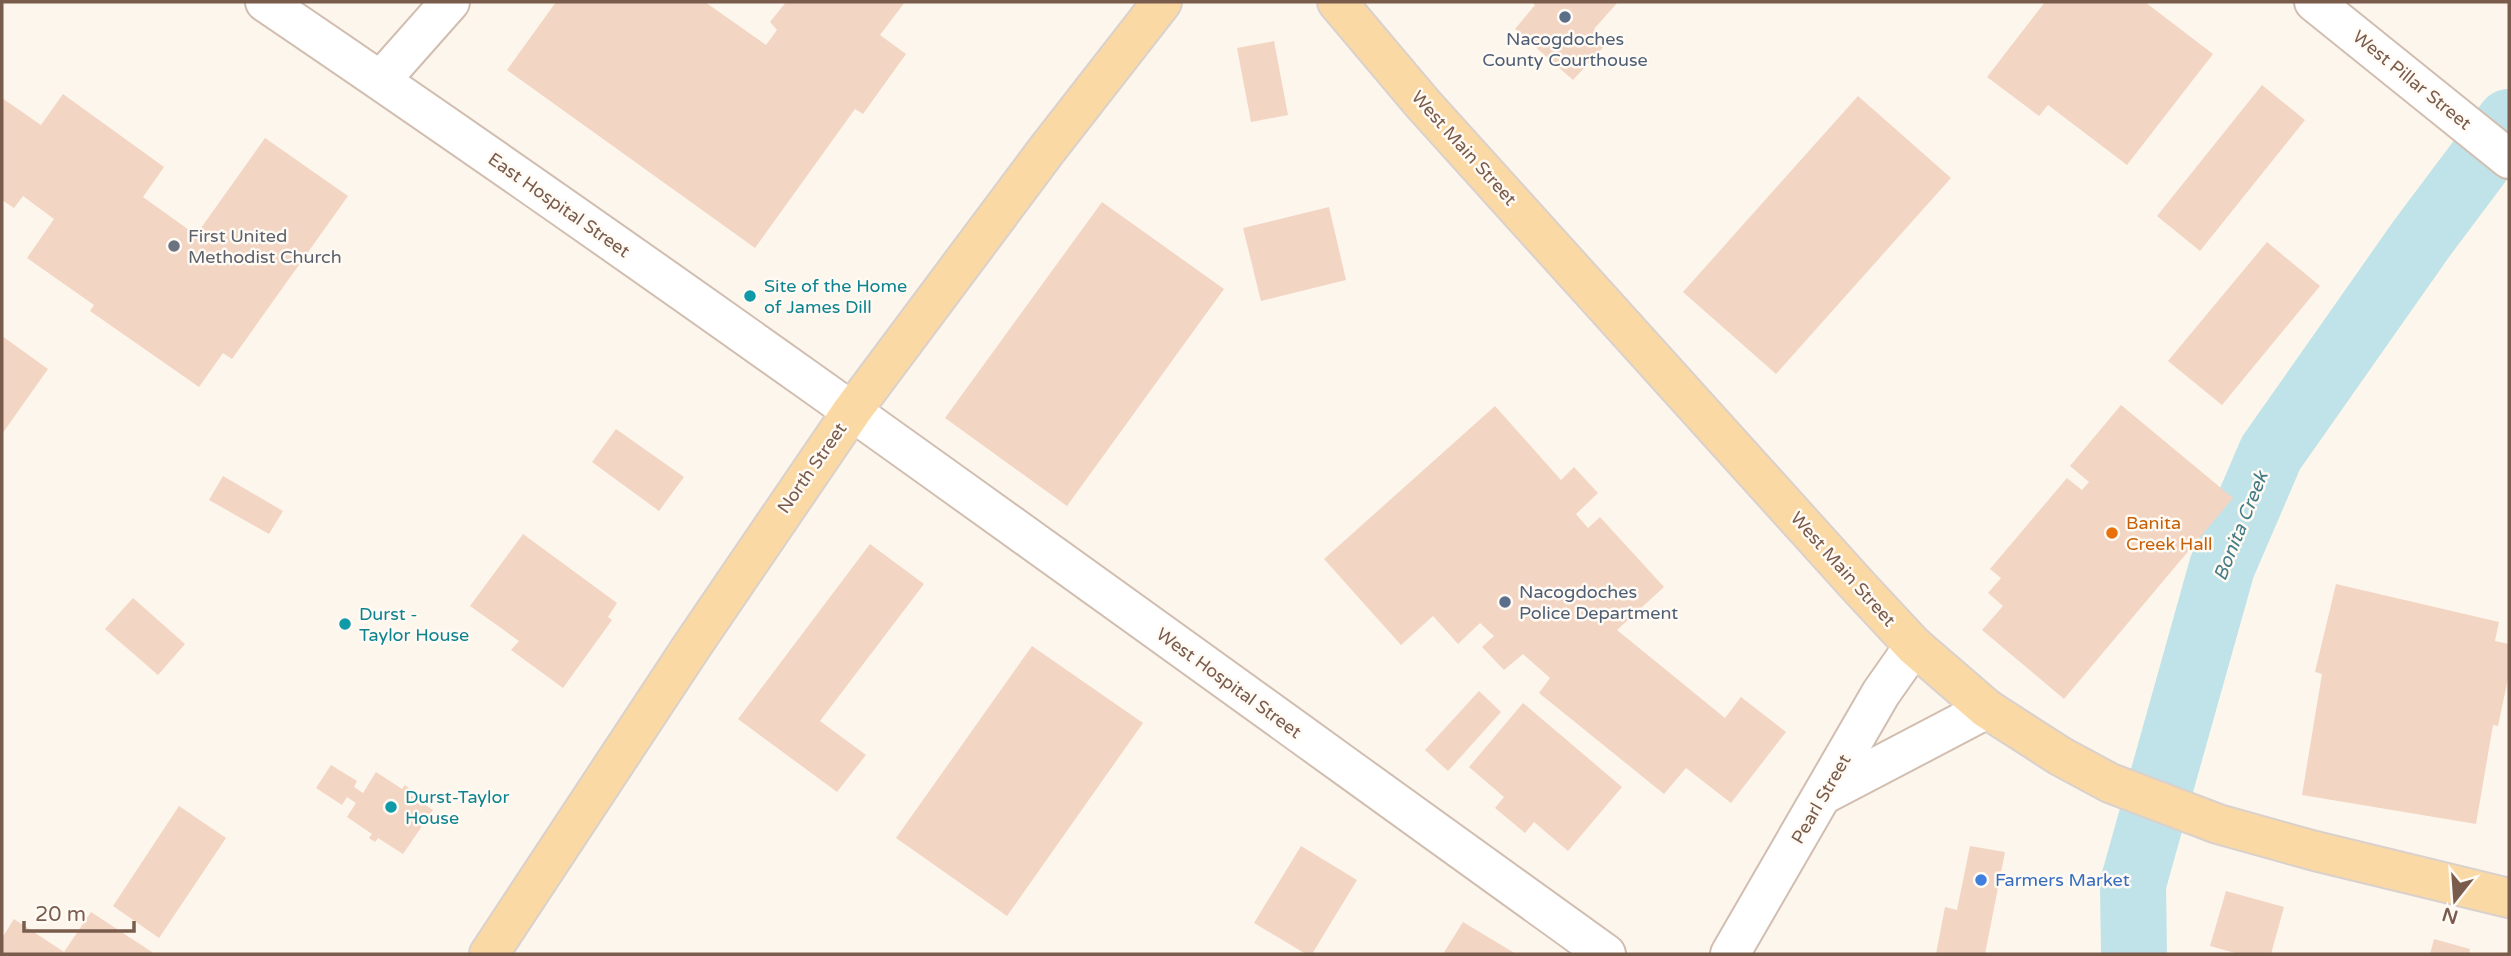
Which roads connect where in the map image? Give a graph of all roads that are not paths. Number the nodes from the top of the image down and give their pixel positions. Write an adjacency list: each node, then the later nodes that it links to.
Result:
1 (265, 2): 6 (street, East Hospital Street)
2 (450, 2): 6 (street)
3 (1162, 2): 8 (main road, North Street)
4 (1337, 2): 9 (main road, West Main Street)
5 (2314, 2): 7 (street, West Pillar Street)
6 (381, 80): 8 (street, East Hospital Street)
7 (2509, 159)
8 (852, 411): 13 (main road, North Street); 14 (street, West Hospital Street)
9 (1914, 646): 10 (main road, West Main Street); 11 (street, Pearl Street)
10 (1987, 709): 11 (street); 12 (main road, West Main Street)
11 (1823, 795): 15 (street, Pearl Street)
12 (2509, 898)
13 (489, 954)
14 (1605, 954)
15 (1730, 954)

